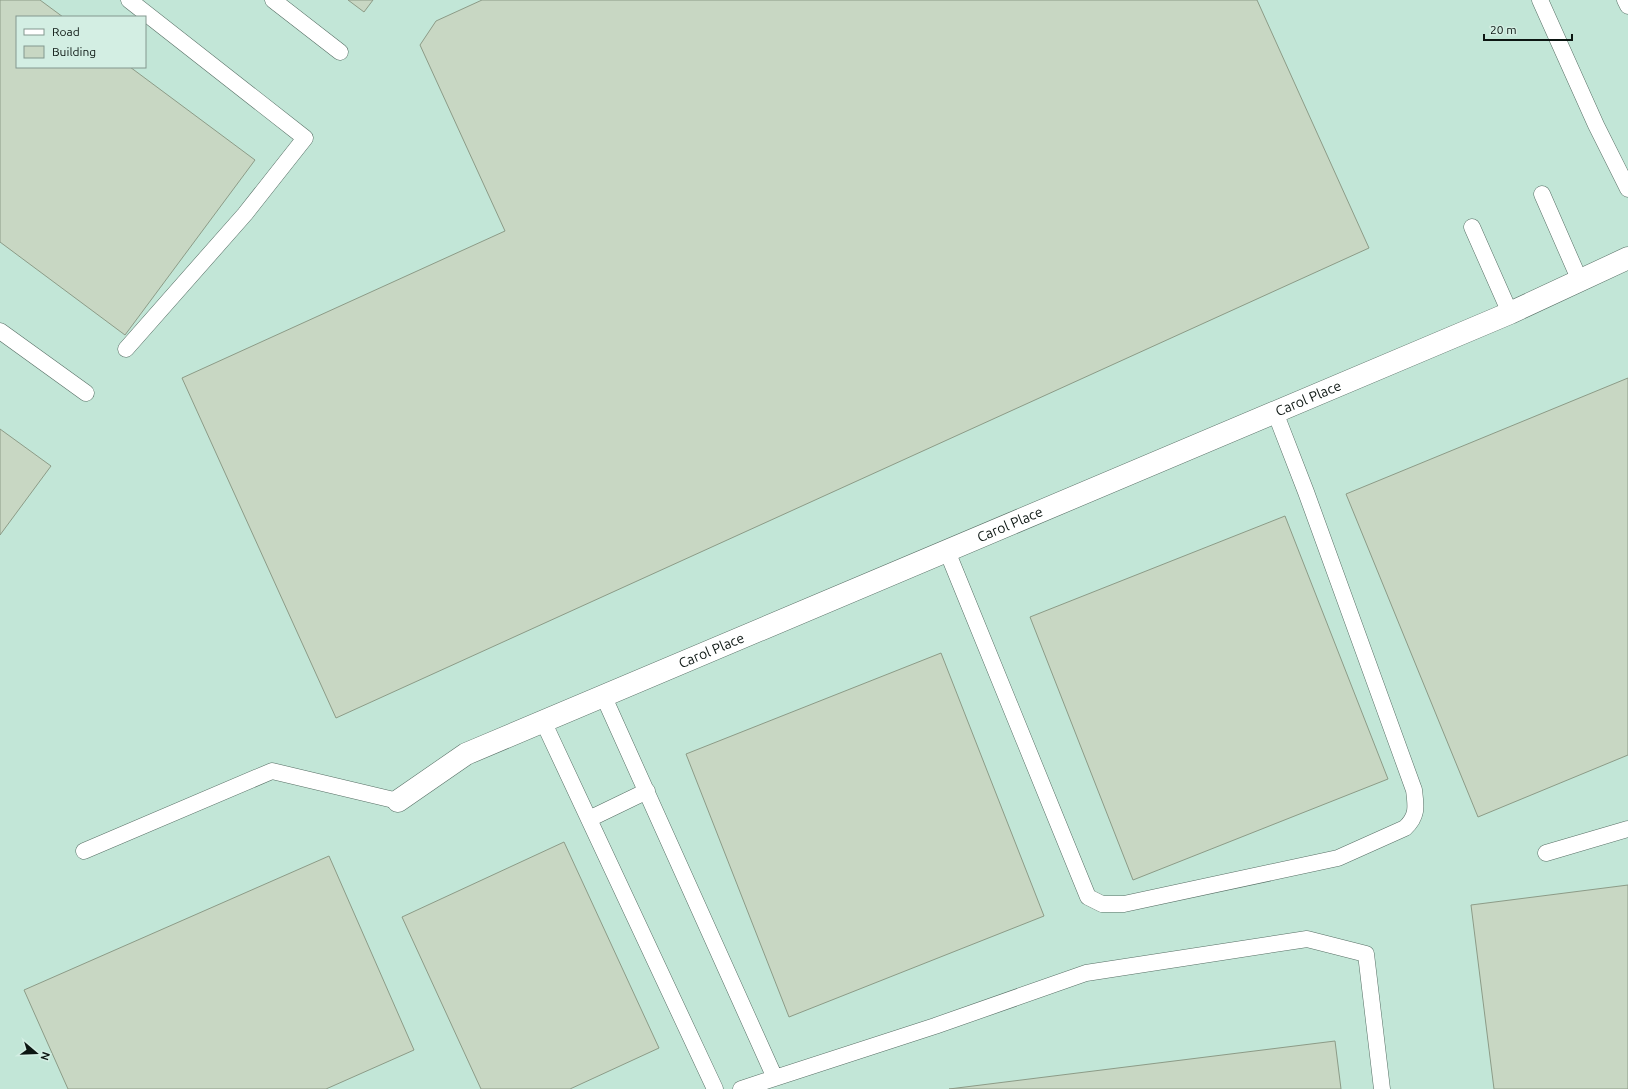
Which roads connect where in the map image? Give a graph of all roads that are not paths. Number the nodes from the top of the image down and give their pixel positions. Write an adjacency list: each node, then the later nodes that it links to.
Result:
1 (129, 0): 14 (lane)
2 (273, 0): 6 (lane)
3 (1540, 0): 7 (lane)
4 (1626, 0): 5 (lane)
5 (1628, 6)
6 (340, 52)
7 (1628, 189)
8 (1542, 194): 11 (lane)
9 (1472, 227): 12 (lane)
10 (1628, 258): 11 (street, Carol Place)
11 (1580, 281): 12 (street, Carol Place)
12 (1510, 313): 16 (street, Carol Place)
13 (0, 331): 15 (lane)
14 (126, 349)
15 (86, 393)
16 (1275, 412): 17 (street, Carol Place); 17 (lane)
17 (947, 551): 18 (street, Carol Place)
18 (604, 695): 19 (street, Carol Place); 20 (lane)
19 (543, 721): 21 (street, Carol Place); 22 (lane)
20 (647, 791): 22 (lane); 26 (lane)
21 (398, 801): 24 (lane)
22 (589, 819): 27 (lane)
23 (1628, 829): 25 (lane)
24 (84, 851)
25 (1546, 853)
26 (775, 1078): 28 (lane); 29 (lane)
27 (715, 1089)
28 (741, 1089)
29 (1382, 1089)

